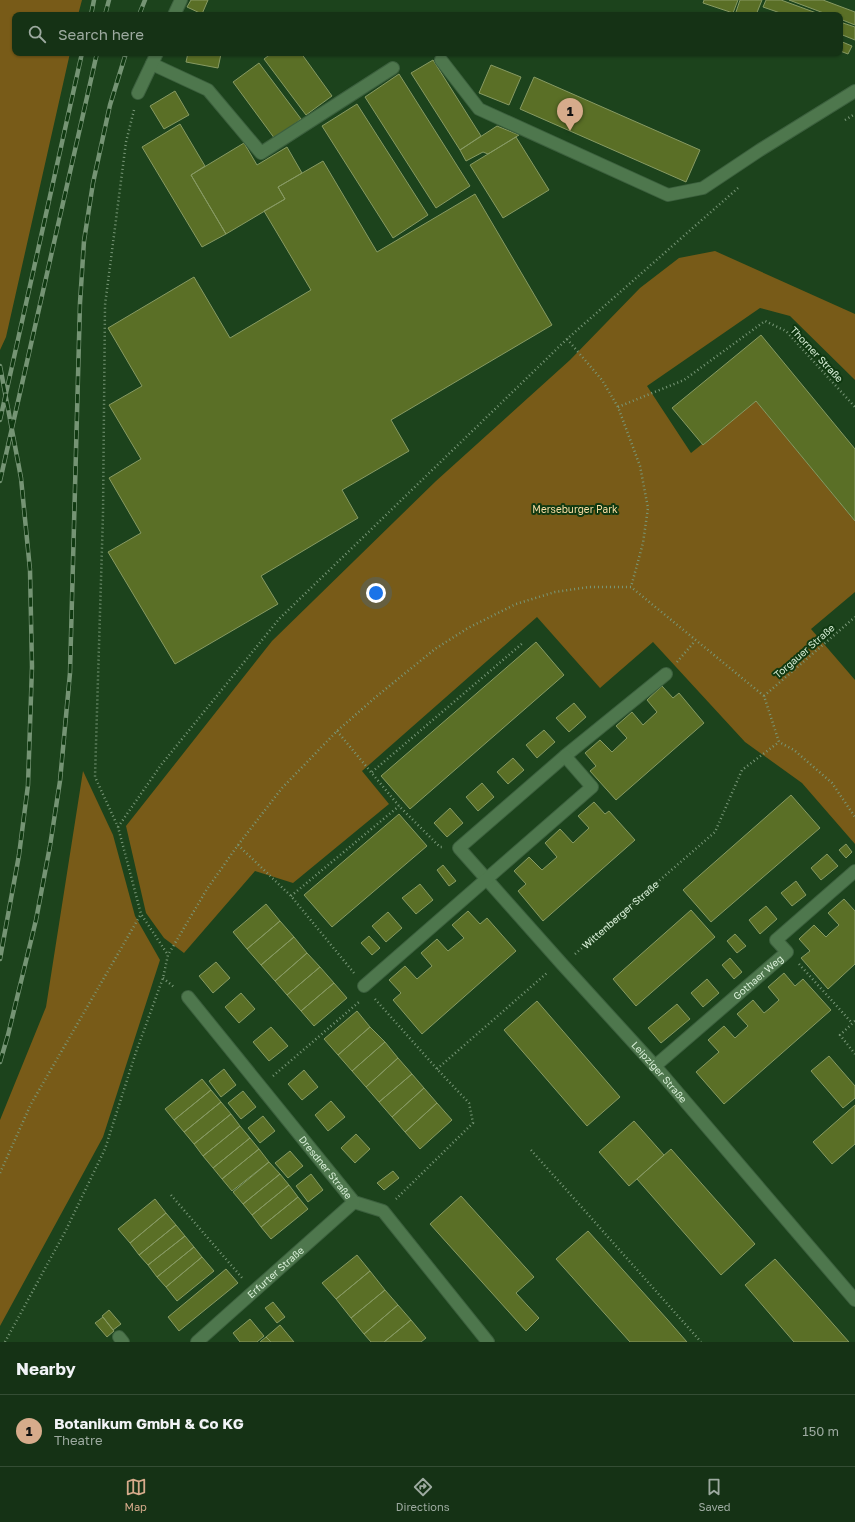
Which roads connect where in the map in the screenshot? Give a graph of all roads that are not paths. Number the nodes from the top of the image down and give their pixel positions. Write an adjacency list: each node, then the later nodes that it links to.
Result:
1 (181, 0): 2 (street)
2 (175, 12)
3 (156, 56): 5 (street)
4 (442, 60): 7 (street)
5 (152, 64): 6 (street); 8 (street)
6 (393, 68)
7 (855, 91)
8 (138, 94)
9 (666, 674): 10 (street)
10 (565, 756): 12 (street, Leipziger Straße); 12 (street)
11 (855, 871): 15 (street, Gothaer Weg)
12 (487, 878): 13 (street); 15 (street, Leipziger Straße)
13 (364, 992)
14 (188, 997): 16 (street, Dresdner Straße)
15 (655, 1066): 17 (street, Leipziger Straße)
16 (354, 1202): 18 (street, Erfurter Straße); 19 (street, Dresdner Straße)
17 (855, 1300)
18 (197, 1342)
19 (488, 1342)

